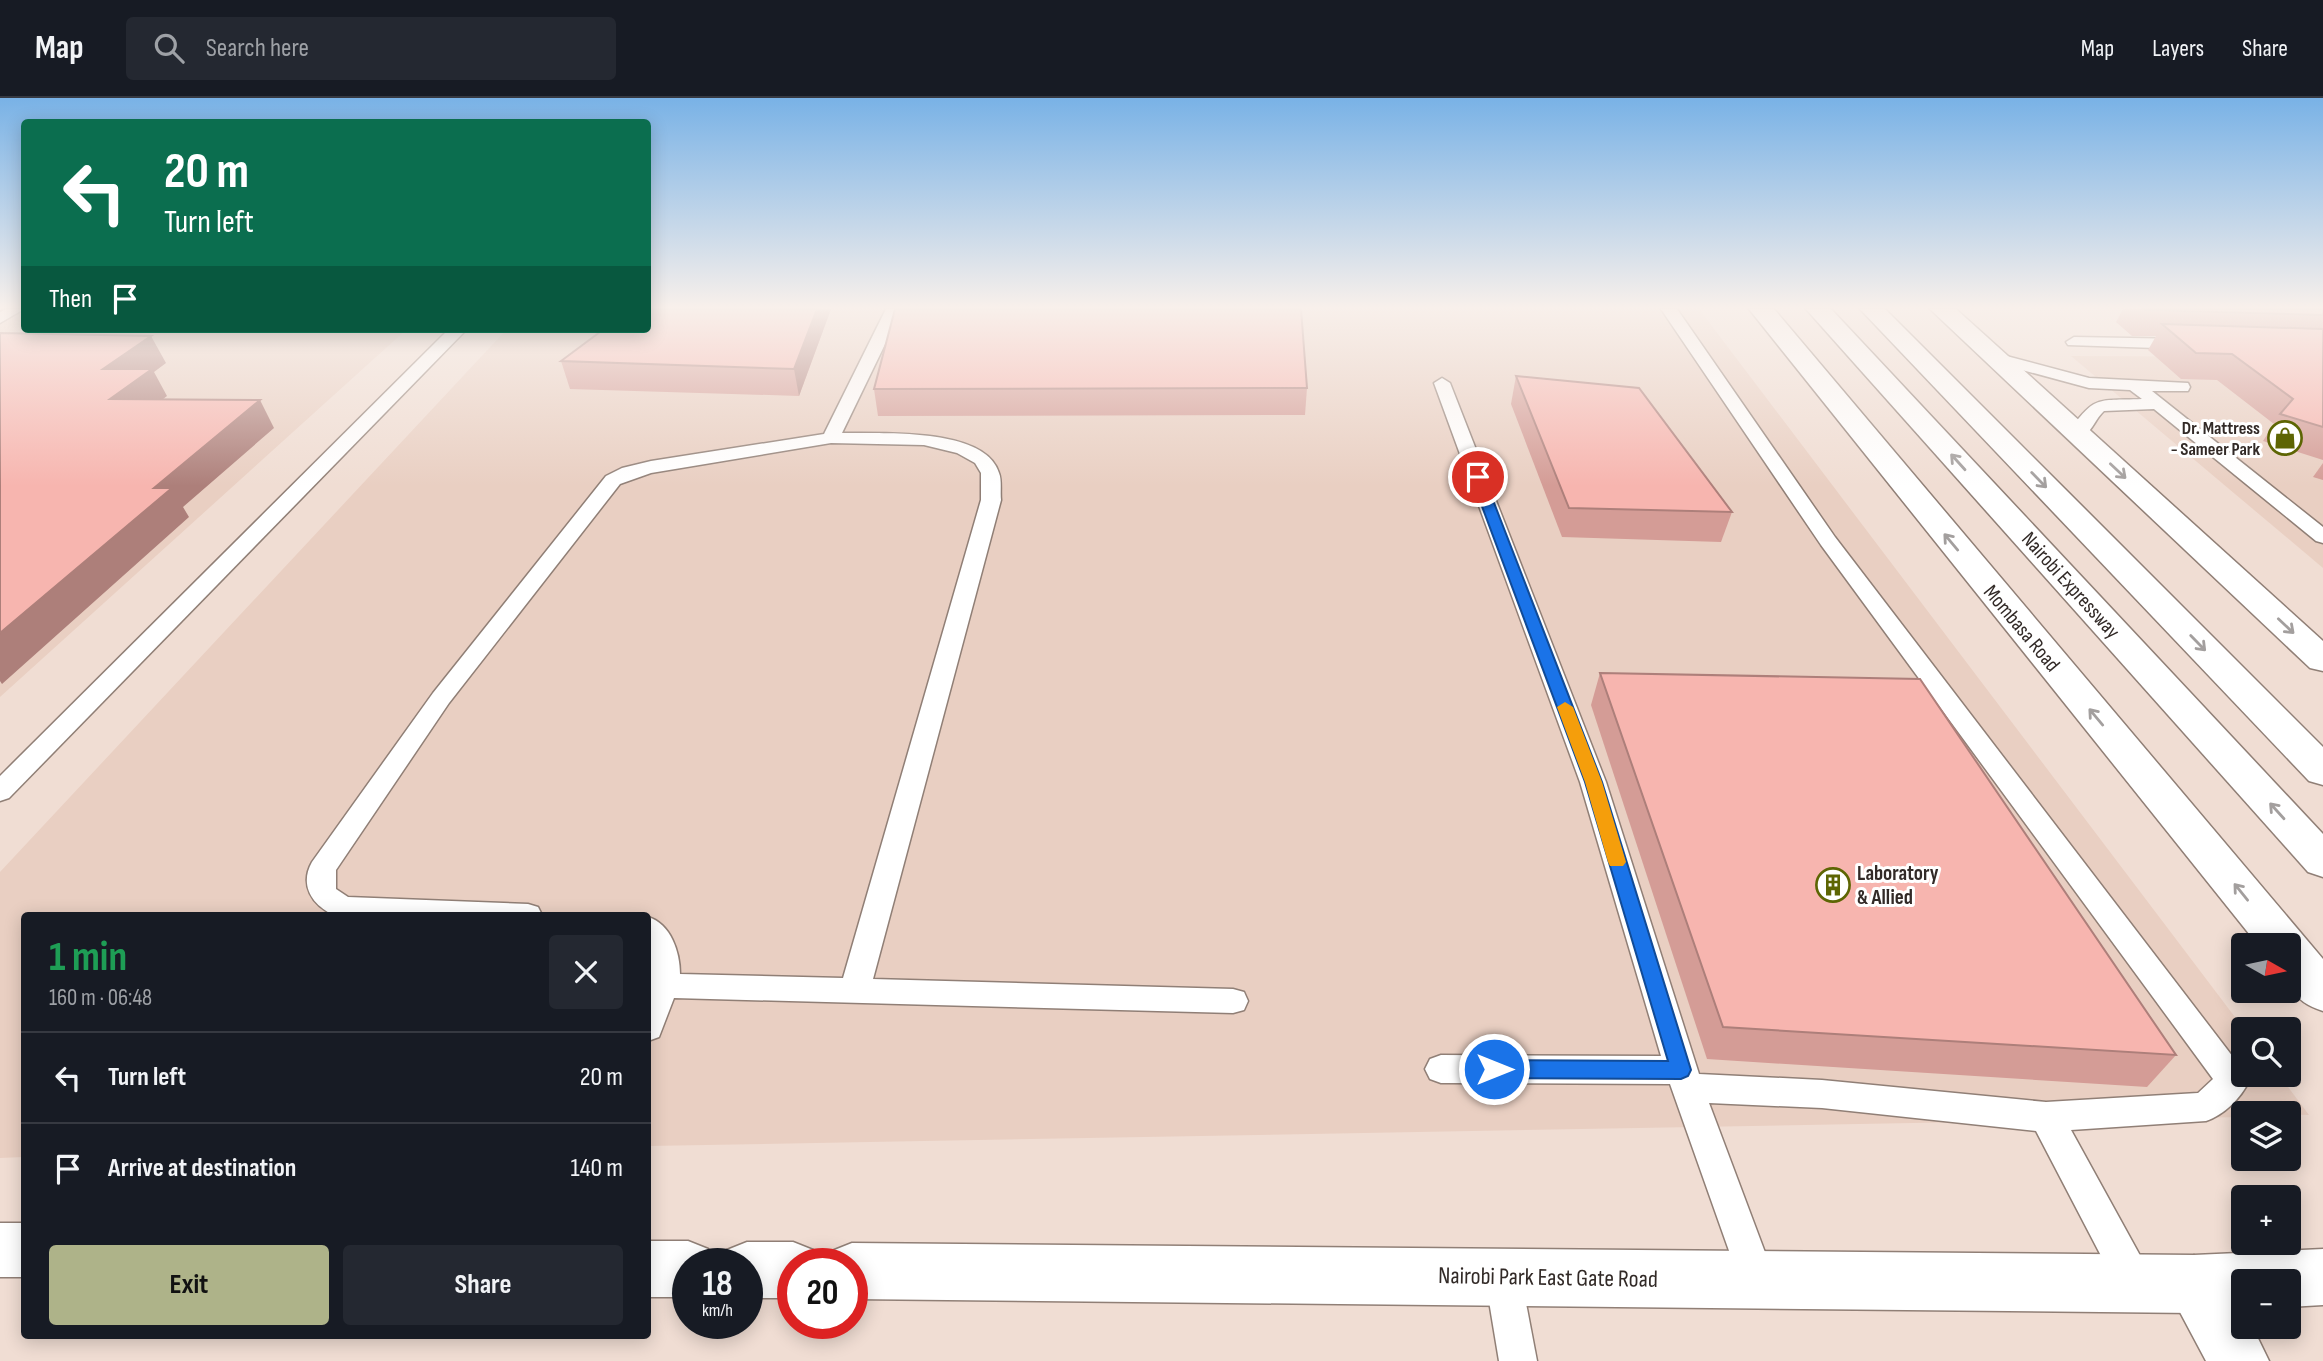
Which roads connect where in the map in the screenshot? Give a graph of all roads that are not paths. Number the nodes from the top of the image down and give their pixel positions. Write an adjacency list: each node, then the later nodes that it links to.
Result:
1 (417, 368): 18 (lane)
2 (865, 368): 14 (lane)
3 (1709, 368): 31 (lane)
4 (1809, 368): 22 (main road, Mombasa Road, one-way to 4)
5 (1872, 368): 19 (main road, Nairobi Expressway, one-way to 5)
6 (1930, 368): 17 (main road, one-way to 17)
7 (2006, 368): 13 (main road)
8 (2030, 368): 10 (lane)
9 (1442, 383): 30 (lane)
10 (2136, 386): 11 (lane); 12 (lane)
11 (2182, 387)
12 (2159, 404): 13 (lane); 15 (lane)
13 (2076, 433): 16 (main road, one-way to 16)
14 (831, 438): 20 (lane); 25 (lane)
15 (2323, 537)
16 (2323, 660)
17 (2323, 771)
18 (0, 792)
19 (2323, 861)
20 (450, 912)
21 (651, 932): 24 (lane)
22 (2274, 933)
23 (2301, 965): 26 (main road)
24 (664, 986): 25 (lane); 28 (lane)
25 (855, 991): 27 (lane)
26 (2323, 992)
27 (1233, 1001)
28 (651, 1020)
29 (1441, 1069): 30 (lane)
30 (1684, 1079): 31 (lane); 40 (lane)
31 (2046, 1117): 41 (lane)
32 (0, 1250): 33 (main road)
33 (21, 1251)
34 (651, 1269): 35 (main road)
35 (672, 1269)
36 (868, 1271): 37 (main road, Nairobi Park East Gate Road)
37 (1503, 1277): 40 (main road, Nairobi Park East Gate Road); 43 (lane)
38 (2323, 1277): 39 (main road)
39 (2301, 1278)
40 (1757, 1279): 41 (main road, Nairobi Park East Gate Road)
41 (2135, 1283): 42 (main road, Nairobi Park East Gate Road)
42 (2219, 1283): 44 (main road)
43 (1518, 1361)
44 (2239, 1361)

